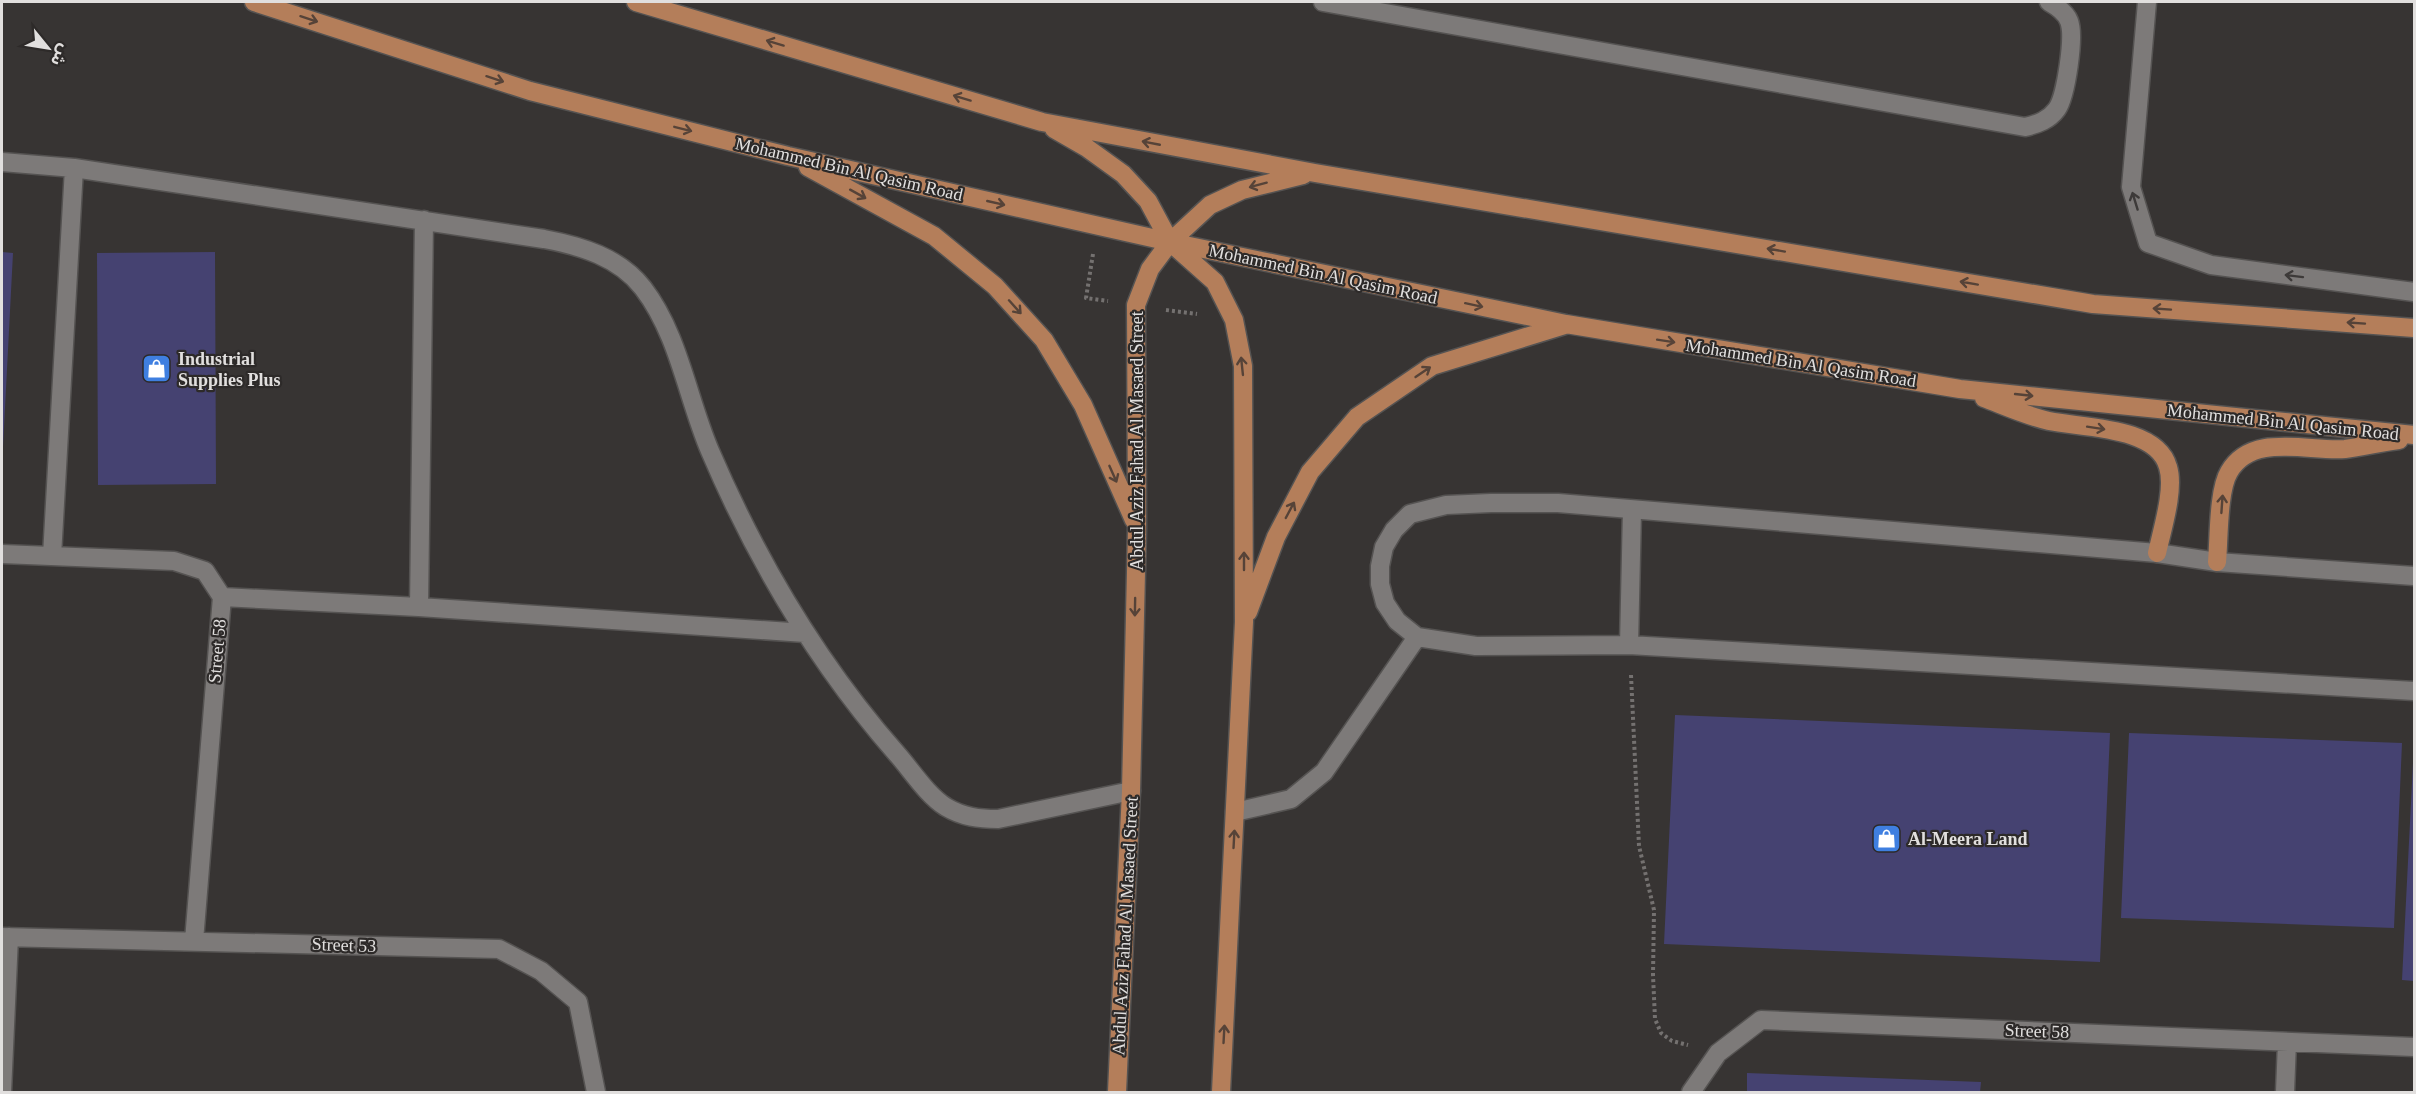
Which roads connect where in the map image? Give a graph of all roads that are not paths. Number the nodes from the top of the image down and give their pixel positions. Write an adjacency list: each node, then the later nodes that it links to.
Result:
1 (254, 2): 7 (main road, Mohammed Bin Al Qasim Road, one-way to 7)
2 (636, 2): 6 (main road, one-way to 2)
3 (1323, 2): 4 (street)
4 (2049, 2)
5 (2147, 2): 13 (street, one-way to 5)
6 (1042, 122): 10 (main road, one-way to 6); 12 (main road)
7 (788, 156): 12 (main road, Mohammed Bin Al Qasim Road, one-way to 12); 19 (main road, one-way to 19)
8 (2, 162): 9 (street)
9 (75, 168): 11 (street); 22 (street)
10 (1315, 173): 12 (main road, Abdul Aziz Fahad Al Masaed Street, one-way to 12); 15 (main road, one-way to 10)
11 (424, 220): 26 (street); 28 (street)
12 (1170, 242): 14 (main road, Mohammed Bin Al Qasim Road, one-way to 14); 19 (main road, Abdul Aziz Fahad Al Masaed Street); 27 (main road, one-way to 12)
13 (2415, 292)
14 (1566, 324): 16 (main road, Mohammed Bin Al Qasim Road, one-way to 16); 27 (main road, one-way to 14)
15 (2415, 328)
16 (1960, 389): 17 (main road, Mohammed Bin Al Qasim Road, one-way to 17); 20 (main road, one-way to 20)
17 (2415, 437): 23 (main road, one-way to 17)
18 (1632, 510): 20 (street); 29 (street); 30 (street)
19 (1137, 528): 32 (main road, Abdul Aziz Fahad Al Masaed Street, one-way to 32)
20 (2157, 553): 23 (street)
21 (2, 554): 22 (street, Street 58)
22 (51, 556): 25 (street, Street 58)
23 (2217, 562): 24 (street)
24 (2415, 576)
25 (222, 597): 26 (street); 35 (street, Street 58)
26 (419, 607): 28 (street)
27 (1244, 622): 33 (main road)
28 (805, 633): 32 (street)
29 (1418, 638): 30 (street); 33 (street)
30 (1629, 645): 31 (street)
31 (2415, 691)
32 (1131, 791): 40 (main road, Abdul Aziz Fahad Al Masaed Street)
33 (1235, 812): 41 (main road, one-way to 33)
34 (5, 937): 35 (street, Street 53); 38 (street)
35 (194, 941): 39 (street, Street 53)
36 (2287, 1042): 37 (street, Street 58); 42 (street, Street 58); 43 (street)
37 (2415, 1047)
38 (2, 1092)
39 (597, 1092)
40 (1117, 1092)
41 (1221, 1092)
42 (1691, 1092)
43 (2285, 1092)

